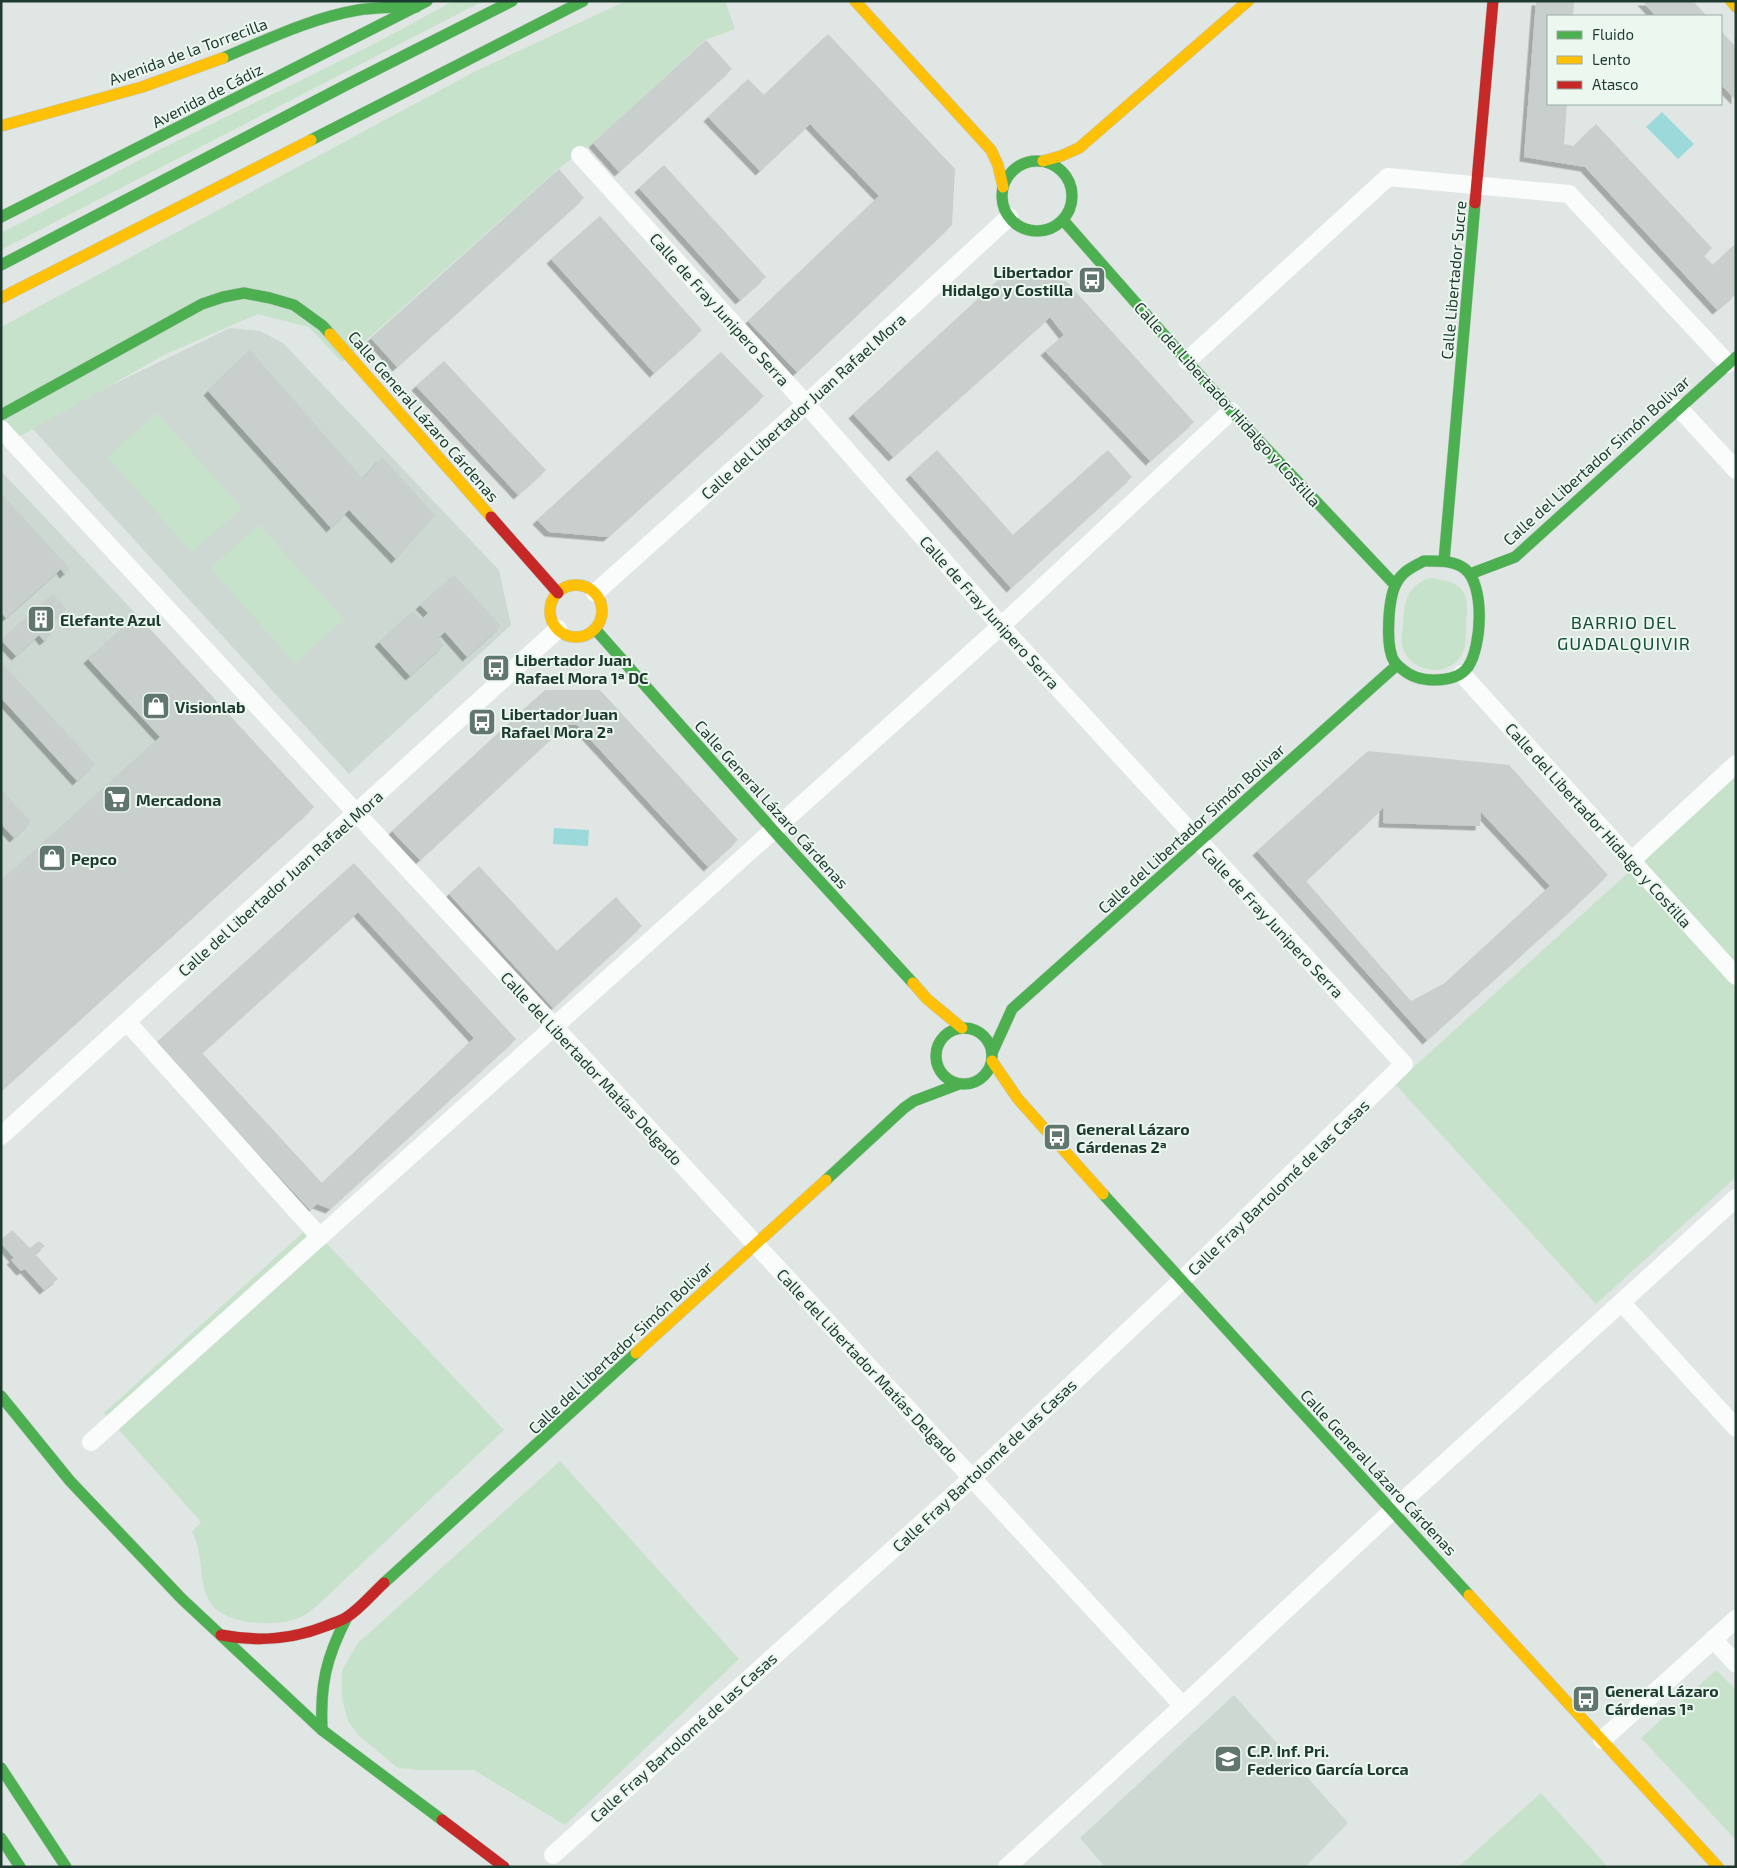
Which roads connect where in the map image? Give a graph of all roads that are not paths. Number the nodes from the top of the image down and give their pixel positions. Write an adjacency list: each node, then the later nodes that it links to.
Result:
1 (427, 1): 8 (main road, Avenida de Cádiz)
2 (512, 1): 10 (main road)
3 (583, 1): 21 (main road)
4 (855, 1): 24 (main road)
5 (1248, 1): 16 (main road)
6 (1493, 1): 23 (main road, Calle Libertador Sucre)
7 (1731, 1): 9 (main road)
8 (416, 7): 12 (main road, Avenida de la Torrecilla); 25 (main road, Avenida de Cádiz)
9 (1736, 7)
10 (350, 83): 13 (main road); 28 (main road)
11 (982, 122): 14 (main road)
12 (1, 126)
13 (290, 127)
14 (994, 136)
15 (277, 143): 21 (main road)
16 (1079, 148): 19 (main road); 22 (main road)
17 (1012, 152): 20 (main road)
18 (580, 155): 32 (street, Calle de Fray Junipero Serra)
19 (1043, 161): 20 (main road); 22 (main road)
20 (1028, 162): 24 (main road)
21 (254, 169): 29 (main road)
22 (1070, 182): 27 (main road)
23 (1477, 186): 30 (street); 31 (street); 38 (main road, Calle Libertador Sucre)
24 (1003, 187): 26 (main road)
25 (1, 217)
26 (1009, 217): 27 (main road); 32 (street, Calle del Libertador Juan Rafael Mora)
27 (1063, 220): 31 (main road, Calle del Libertador Hidalgo y Costilla)
28 (1, 265)
29 (1, 298)
30 (1732, 360): 33 (main road, Calle del Libertador Simón Bolivar)
31 (1187, 361): 34 (main road, Calle del Libertador Hidalgo y Costilla)
32 (806, 404): 42 (street, Calle del Libertador Juan Rafael Mora); 43 (street, Calle de Fray Junipero Serra)
33 (1679, 408): 37 (street); 39 (main road, Calle del Libertador Simón Bolivar)
34 (1231, 411): 40 (main road, Calle del Libertador Hidalgo y Costilla); 43 (street)
35 (4, 413): 41 (main road, Calle General Lázaro Cárdenas)
36 (1, 429): 49 (street, Calle del Libertador Matías Delgado)
37 (1736, 470)
38 (1444, 561): 39 (main road); 40 (main road)
39 (1470, 574): 47 (main road)
40 (1395, 585): 46 (main road)
41 (558, 593): 42 (main road); 44 (main road)
42 (595, 593): 45 (main road)
43 (1001, 626): 50 (street); 51 (street, Calle de Fray Junipero Serra)
44 (558, 629): 45 (main road); 49 (street, Calle del Libertador Juan Rafael Mora)
45 (595, 629): 50 (main road, Calle General Lázaro Cárdenas)
46 (1397, 665): 47 (main road); 51 (main road, Calle del Libertador Simón Bolivar)
47 (1462, 674): 52 (street, Calle del Libertador Hidalgo y Costilla)
48 (1736, 764): 52 (street)
49 (356, 813): 56 (street, Calle del Libertador Juan Rafael Mora); 57 (street, Calle del Libertador Matías Delgado)
50 (773, 830): 54 (main road, Calle General Lázaro Cárdenas); 57 (street)
51 (1199, 842): 55 (main road, Calle del Libertador Simón Bolivar); 62 (street, Calle de Fray Junipero Serra)
52 (1631, 861): 53 (street, Calle del Libertador Hidalgo y Costilla)
53 (1736, 976)
54 (928, 999): 58 (main road, Calle General Lázaro Cárdenas); 59 (main road, Calle General Lázaro Cárdenas)
55 (1008, 1016): 58 (main road, Calle del Libertador Simón Bolivar); 60 (main road, Calle del Libertador Simón Bolivar)
56 (127, 1022): 67 (street, Calle del Libertador Juan Rafael Mora); 69 (street)
57 (554, 1026): 69 (street); 70 (street, Calle del Libertador Matías Delgado)
58 (966, 1029): 59 (main road); 60 (main road)
59 (940, 1041): 61 (main road)
60 (992, 1057): 63 (main road); 65 (main road, Calle General Lázaro Cárdenas)
61 (936, 1059): 64 (main road); 66 (main road, Calle del Libertador Simón Bolivar)
62 (1404, 1064): 71 (street, Calle Fray Bartolomé de las Casas)
63 (976, 1081): 64 (main road); 65 (main road, Calle General Lázaro Cárdenas)
64 (959, 1084): 66 (main road, Calle del Libertador Simón Bolivar)
65 (1018, 1099): 71 (main road, Calle General Lázaro Cárdenas)
66 (914, 1100): 70 (main road, Calle del Libertador Simón Bolivar)
67 (1, 1136)
68 (1736, 1198): 72 (street)
69 (320, 1237): 75 (street)
70 (756, 1244): 76 (street, Calle del Libertador Matías Delgado); 78 (main road, Calle del Libertador Simón Bolivar)
71 (1181, 1281): 76 (street, Calle Fray Bartolomé de las Casas); 77 (main road, Calle General Lázaro Cárdenas)
72 (1622, 1303): 74 (street); 77 (street)
73 (1, 1396): 80 (main road)
74 (1736, 1428)
75 (91, 1442)
76 (972, 1478): 83 (street, Calle del Libertador Matías Delgado); 88 (street, Calle Fray Bartolomé de las Casas)
77 (1392, 1510): 83 (street); 85 (main road, Calle General Lázaro Cárdenas)
78 (347, 1617): 80 (main road, Calle del Libertador Simón Bolivar); 84 (main road, Calle del Libertador Simón Bolivar)
79 (1736, 1619): 81 (street)
80 (221, 1635): 84 (main road)
81 (1713, 1639): 82 (street); 85 (street)
82 (1736, 1664)
83 (1183, 1706): 92 (street)
84 (322, 1730): 91 (main road)
85 (1602, 1740): 93 (main road, Calle General Lázaro Cárdenas)
86 (1, 1768): 90 (main road)
87 (1, 1838): 89 (main road)
88 (553, 1855)
89 (20, 1867)
90 (66, 1867)
91 (504, 1867)
92 (1007, 1867)
93 (1718, 1867)

